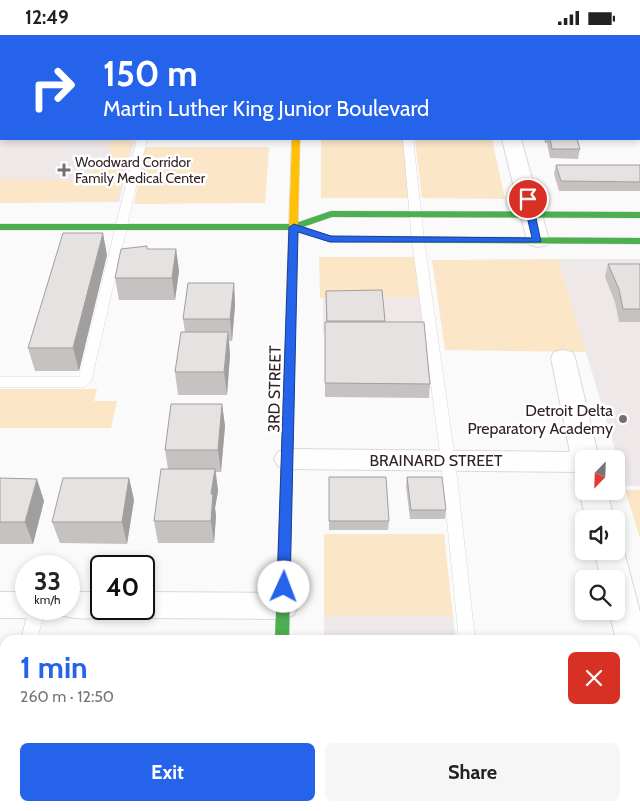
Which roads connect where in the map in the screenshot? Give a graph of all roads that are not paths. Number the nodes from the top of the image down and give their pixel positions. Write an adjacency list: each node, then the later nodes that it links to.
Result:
1 (142, 140): 10 (lane)
2 (296, 140): 11 (main road, 3RD STREET)
3 (408, 140): 5 (lane)
4 (511, 140): 6 (street)
5 (416, 213): 6 (main road); 11 (main road); 12 (lane)
6 (531, 214): 7 (main road); 13 (street)
7 (580, 215): 8 (main road); 14 (main road)
8 (640, 215)
9 (0, 227): 10 (main road)
10 (120, 227): 11 (main road); 17 (lane)
11 (294, 227): 12 (main road); 19 (main road, 3RD STREET)
12 (418, 240): 13 (main road); 20 (lane)
13 (538, 240): 14 (main road)
14 (580, 241): 15 (main road)
15 (640, 241)
16 (563, 358): 18 (street)
17 (0, 382)
18 (582, 450)
19 (288, 459): 20 (street, BRAINARD STREET); 25 (main road, 3RD STREET)
20 (448, 460): 21 (street, BRAINARD STREET); 30 (lane)
21 (575, 460)
22 (0, 605): 23 (street)
23 (15, 605)
24 (155, 605): 25 (street)
25 (283, 606): 29 (main road, 3RD STREET)
26 (625, 613): 31 (street)
27 (34, 620): 28 (lane)
28 (30, 635)
29 (282, 635)
30 (466, 635)
31 (631, 635)

